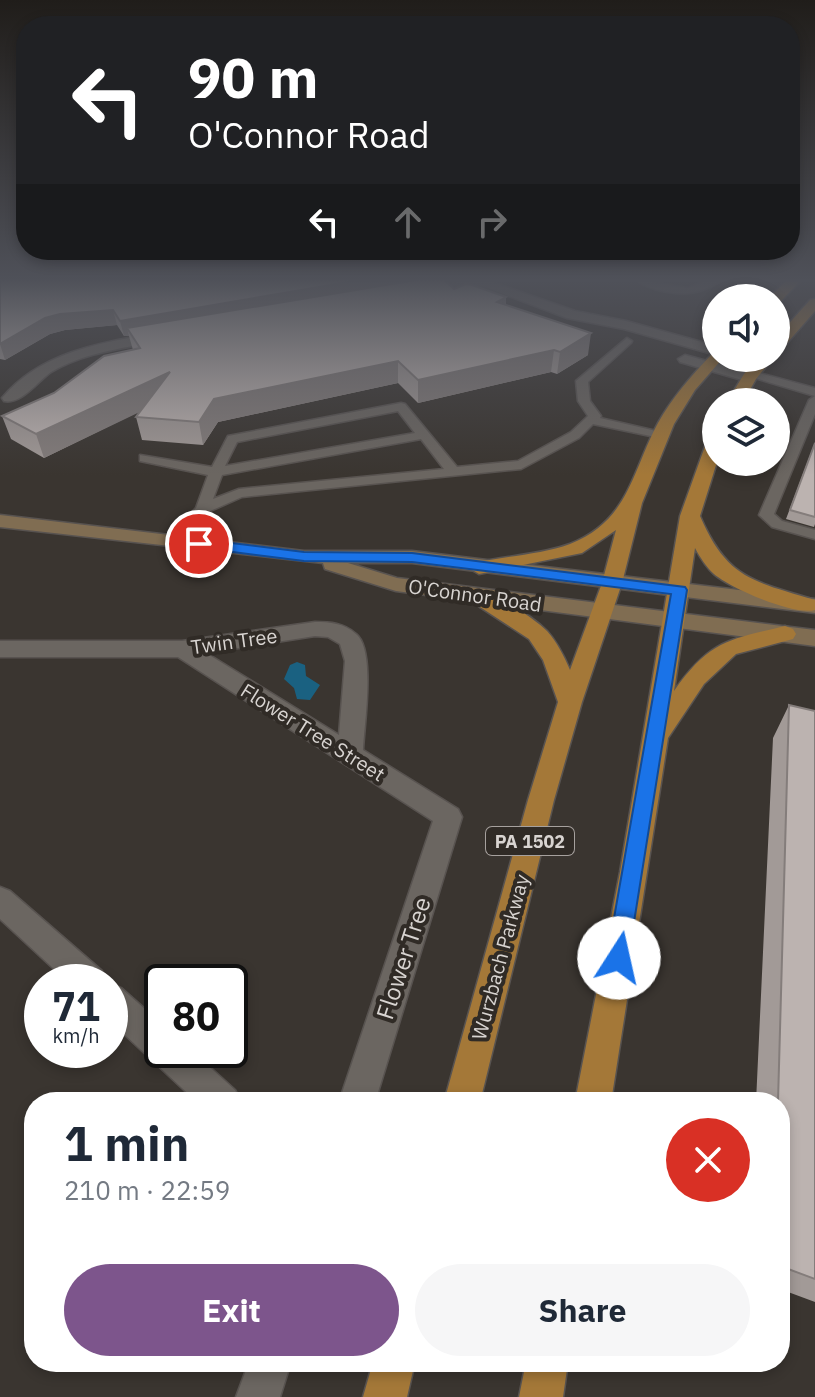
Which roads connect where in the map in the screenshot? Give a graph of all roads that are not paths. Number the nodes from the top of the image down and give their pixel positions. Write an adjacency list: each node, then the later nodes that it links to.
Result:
1 (125, 344): 10 (street)
2 (631, 344): 12 (lane)
3 (677, 344): 5 (street)
4 (663, 353): 6 (street)
5 (702, 354)
6 (702, 357)
7 (702, 372): 14 (highway)
8 (767, 372): 9 (lane)
9 (815, 392)
10 (10, 398)
11 (815, 400): 23 (lane)
12 (591, 420): 14 (lane); 17 (lane)
13 (424, 435): 16 (lane); 16 (lane); 17 (lane)
14 (661, 436): 19 (highway)
15 (145, 458): 16 (lane)
16 (216, 472): 20 (lane)
17 (455, 473): 20 (lane)
18 (703, 476): 21 (highway)
19 (633, 503): 26 (highway); 27 (highway)
20 (203, 509): 24 (lane)
21 (690, 516): 28 (highway); 30 (highway)
22 (0, 521): 24 (main road, O'Connor Road)
23 (815, 535)
24 (173, 541): 25 (main road, O'Connor Road)
25 (304, 557): 26 (main road, O'Connor Road); 29 (main road, O'Connor Road)
26 (479, 568): 27 (main road, O'Connor Road)
27 (612, 583): 28 (main road, O'Connor Road); 31 (highway, Wurzbach Parkway / PA 1502)
28 (679, 590): 30 (main road, O'Connor Road); 32 (highway)
29 (471, 594): 31 (main road, O'Connor Road); 37 (highway)
30 (812, 606)
31 (602, 611): 32 (main road, O'Connor Road); 37 (highway, Wurzbach Parkway / PA 1502)
32 (674, 622): 33 (main road, O'Connor Road); 38 (highway)
33 (785, 634): 34 (main road, O'Connor Road); 38 (highway)
34 (815, 638)
35 (0, 649): 36 (street, Twin Tree)
36 (182, 649): 39 (street, Flower Tree Street); 39 (street, Twin Tree)
37 (570, 702): 48 (highway, Wurzbach Parkway / PA 1502)
38 (656, 736): 49 (highway)
39 (350, 754): 40 (street, Flower Tree Street)
40 (444, 815): 47 (street, Flower Tree)
41 (0, 900): 42 (street)
42 (71, 964)
43 (128, 1015): 44 (street)
44 (144, 1030)
45 (186, 1068): 46 (street)
46 (212, 1092)
47 (360, 1092)
48 (465, 1092)
49 (595, 1092)
50 (267, 1372): 53 (street)
51 (391, 1372): 54 (highway)
52 (545, 1372): 55 (highway)
53 (258, 1397)
54 (385, 1397)
55 (541, 1397)

